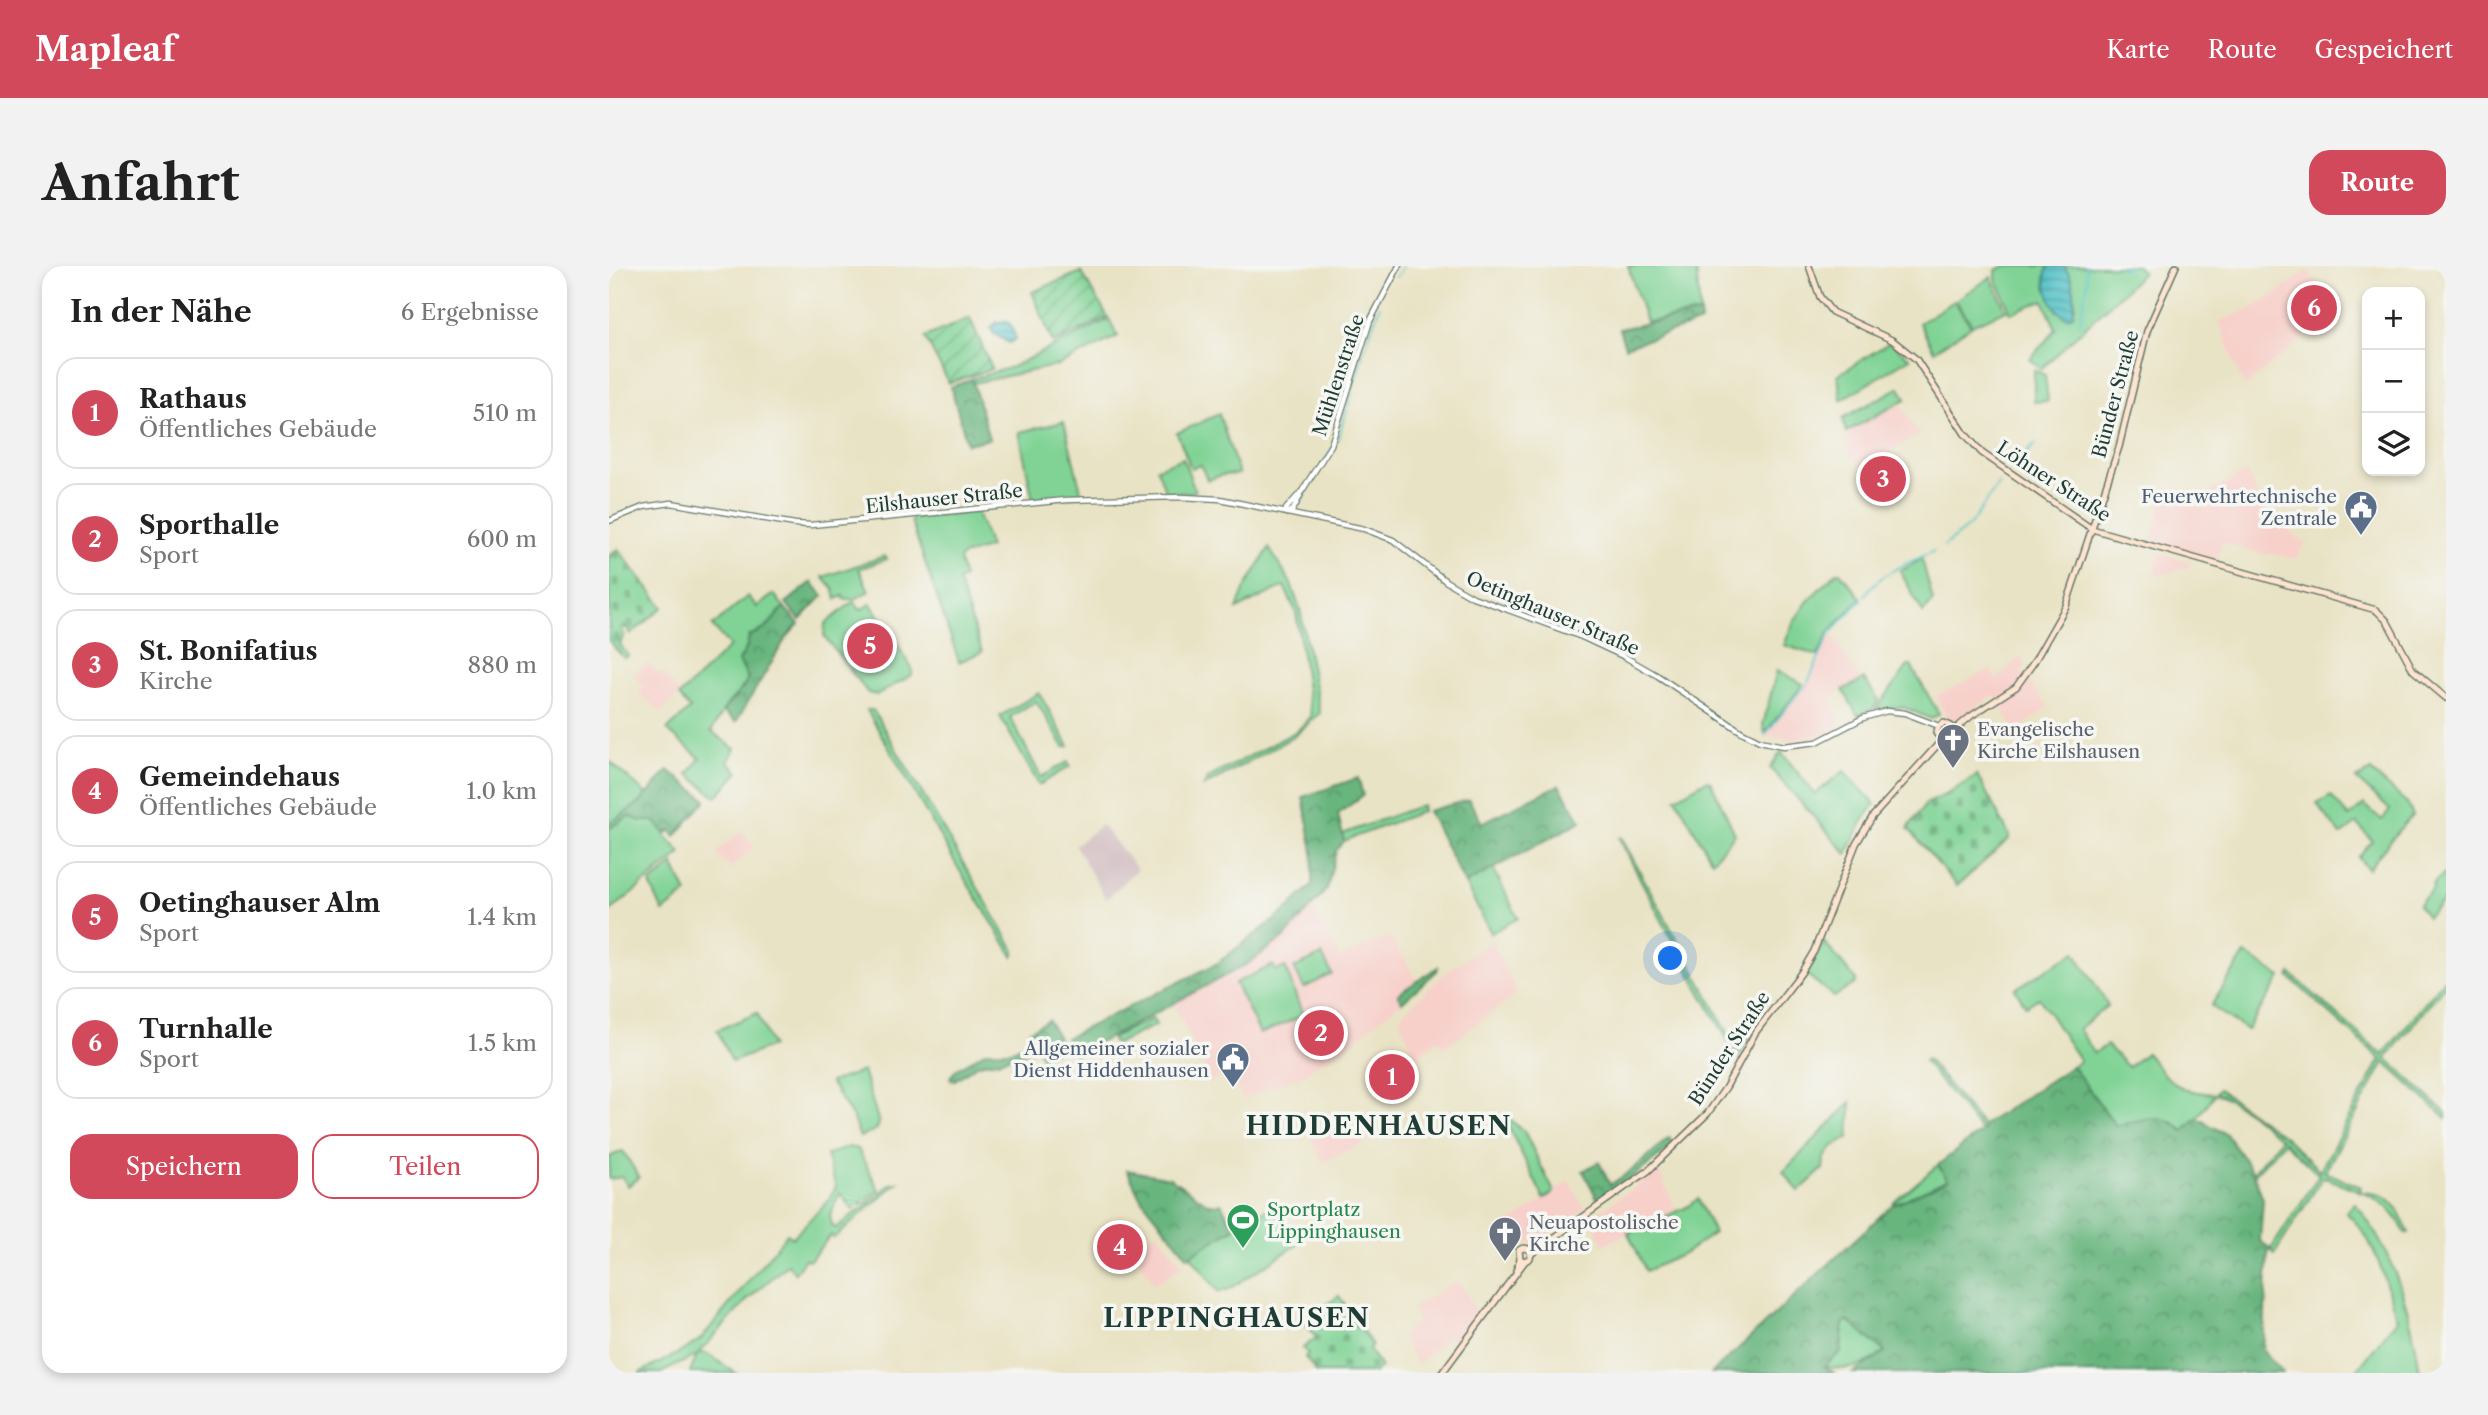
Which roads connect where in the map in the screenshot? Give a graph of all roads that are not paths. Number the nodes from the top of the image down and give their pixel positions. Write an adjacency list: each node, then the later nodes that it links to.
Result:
1 (1399, 266): 4 (street, Mühlenstraße)
2 (1809, 266): 6 (main road, Löhner Straße)
3 (2176, 266): 6 (main road, Bünder Straße)
4 (1286, 513): 5 (street, Eilshauser Straße); 9 (street, Oetinghauser Straße)
5 (609, 521)
6 (2092, 529): 7 (main road, Löhner Straße); 8 (main road, Bünder Straße)
7 (2446, 698)
8 (1952, 729): 9 (main road); 9 (main road, Bünder Straße)
9 (1939, 733): 10 (main road, Bünder Straße)
10 (1530, 1251): 11 (main road); 11 (main road)
11 (1523, 1260): 12 (main road)
12 (1442, 1373)

